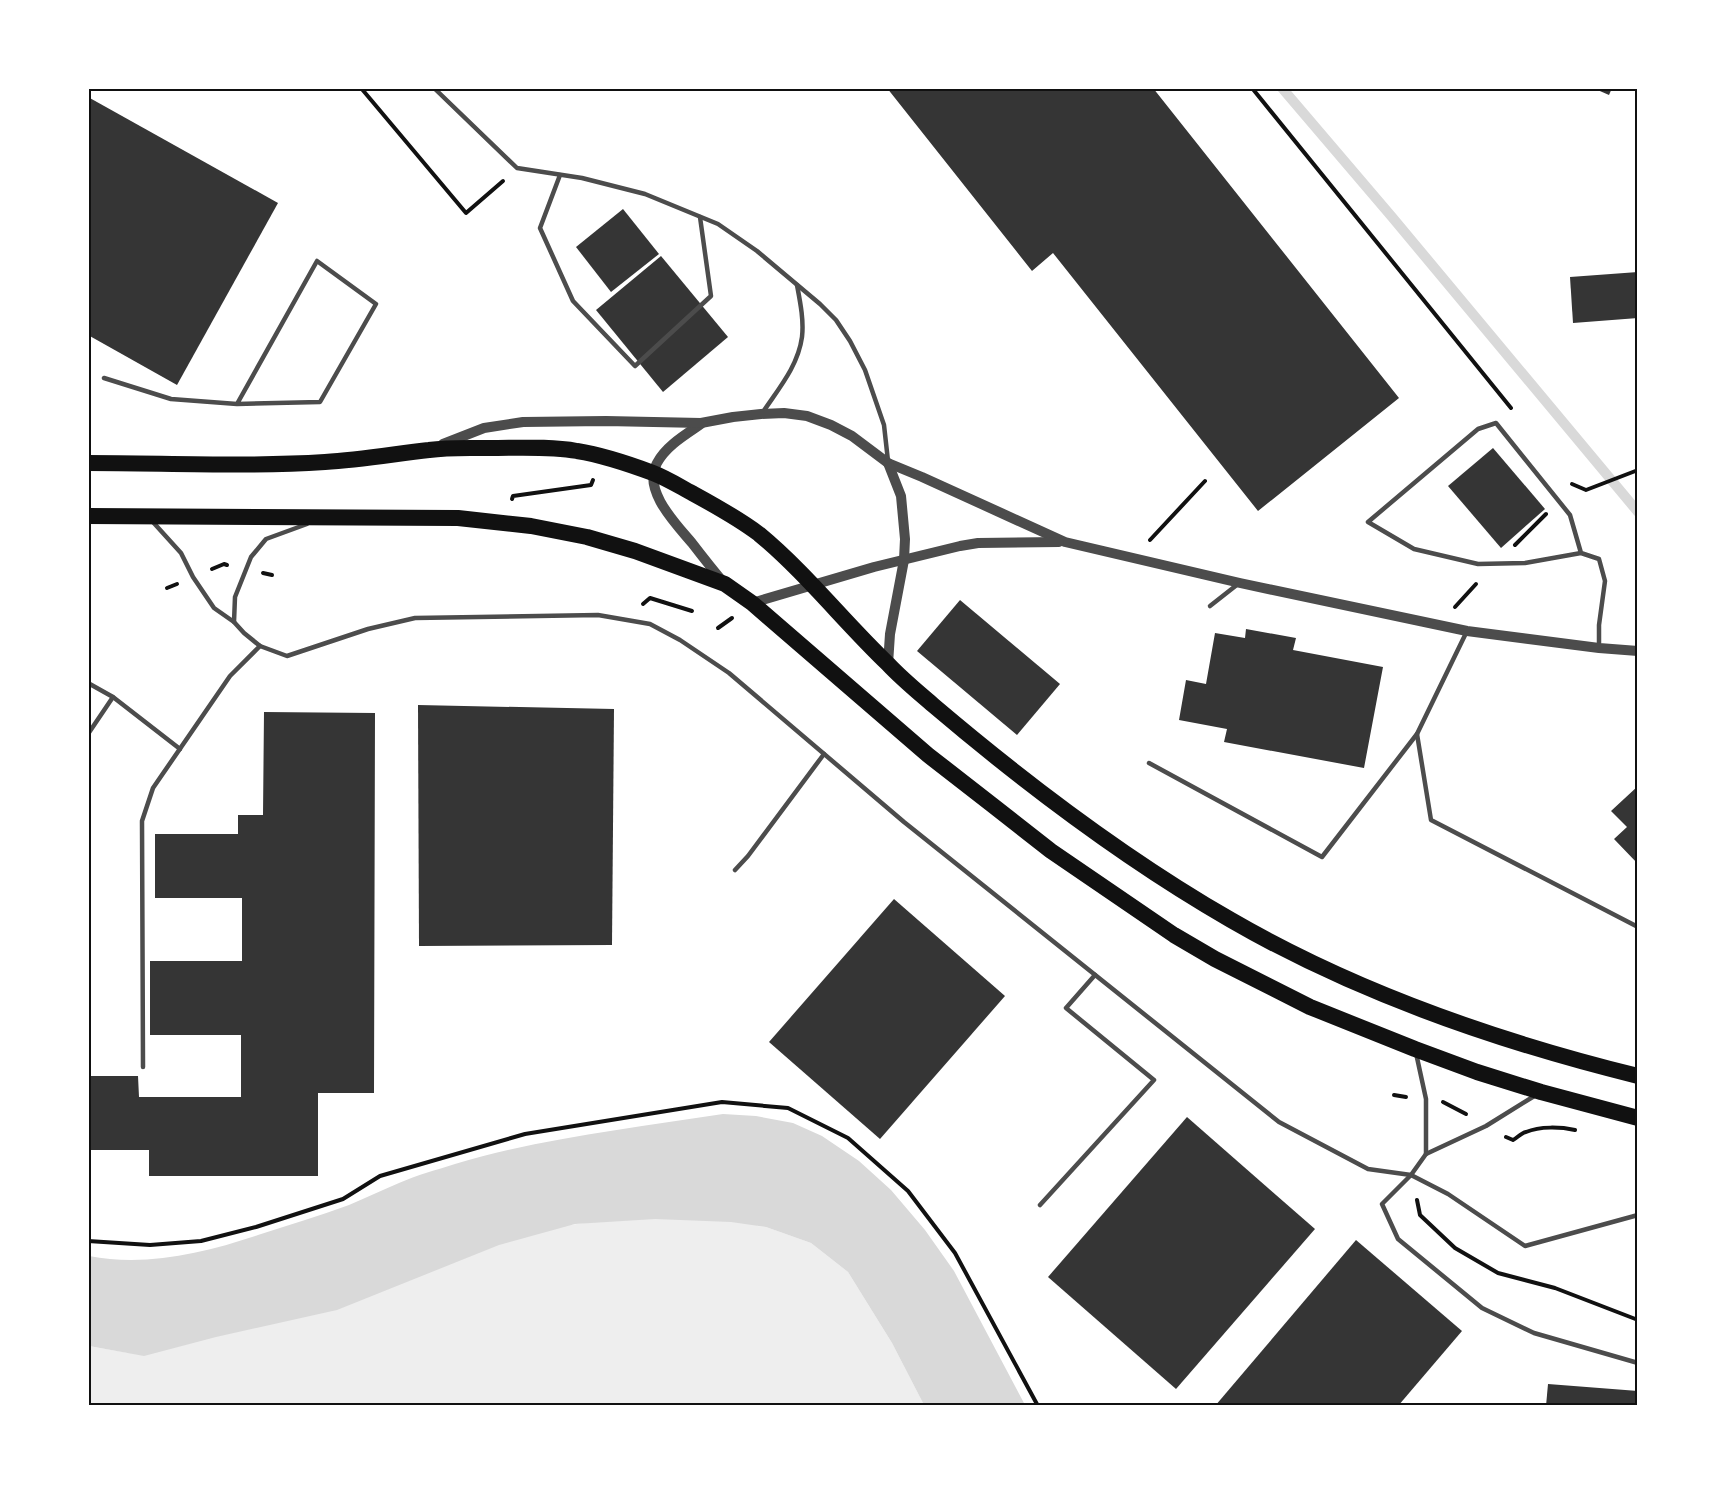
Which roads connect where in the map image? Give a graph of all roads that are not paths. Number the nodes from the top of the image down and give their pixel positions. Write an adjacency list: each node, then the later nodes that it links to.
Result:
1 (434, 88): 2 (lane)
2 (560, 175): 3 (lane); 3 (lane)
3 (700, 217): 4 (lane)
4 (797, 285): 7 (lane); 11 (lane)
5 (104, 378): 6 (lane)
6 (237, 404): 6 (lane)
7 (761, 414): 8 (street); 11 (street)
8 (701, 423): 9 (street); 12 (street)
9 (432, 449): 10 (highway); 12 (highway)
10 (88, 463)
11 (888, 464): 16 (street); 18 (street)
12 (653, 473): 20 (street); 21 (highway)
13 (88, 516): 14 (highway)
14 (148, 517): 15 (highway); 24 (lane)
15 (323, 518): 20 (highway); 24 (lane)
16 (1065, 542): 18 (street); 19 (street)
17 (1581, 553): 17 (lane); 27 (lane)
18 (904, 560): 21 (street); 29 (street)
19 (1240, 583): 23 (lane); 25 (street)
20 (725, 584): 22 (highway)
21 (812, 585): 22 (street); 29 (highway)
22 (752, 603): 40 (highway)
23 (1210, 606)
24 (234, 622): 26 (lane)
25 (1467, 631): 27 (street); 33 (lane)
26 (260, 646): 34 (lane); 35 (lane)
27 (1599, 648): 28 (street)
28 (1638, 651)
29 (888, 664): 42 (highway)
30 (88, 683): 31 (lane)
31 (113, 697): 32 (lane); 34 (lane)
32 (88, 734)
33 (1417, 734): 36 (lane); 38 (lane)
34 (180, 749): 41 (lane)
35 (824, 754): 37 (lane); 39 (lane)
36 (1149, 764)
37 (735, 870)
38 (1638, 927)
39 (1095, 975): 46 (lane); 47 (lane)
40 (1415, 1049): 43 (highway); 45 (lane)
41 (142, 1067)
42 (1638, 1076)
43 (1541, 1092): 44 (highway); 45 (lane)
44 (1638, 1118)
45 (1426, 1154): 46 (lane)
46 (1411, 1175): 48 (lane); 49 (lane)
47 (1040, 1204)
48 (1638, 1215)
49 (1638, 1363)

